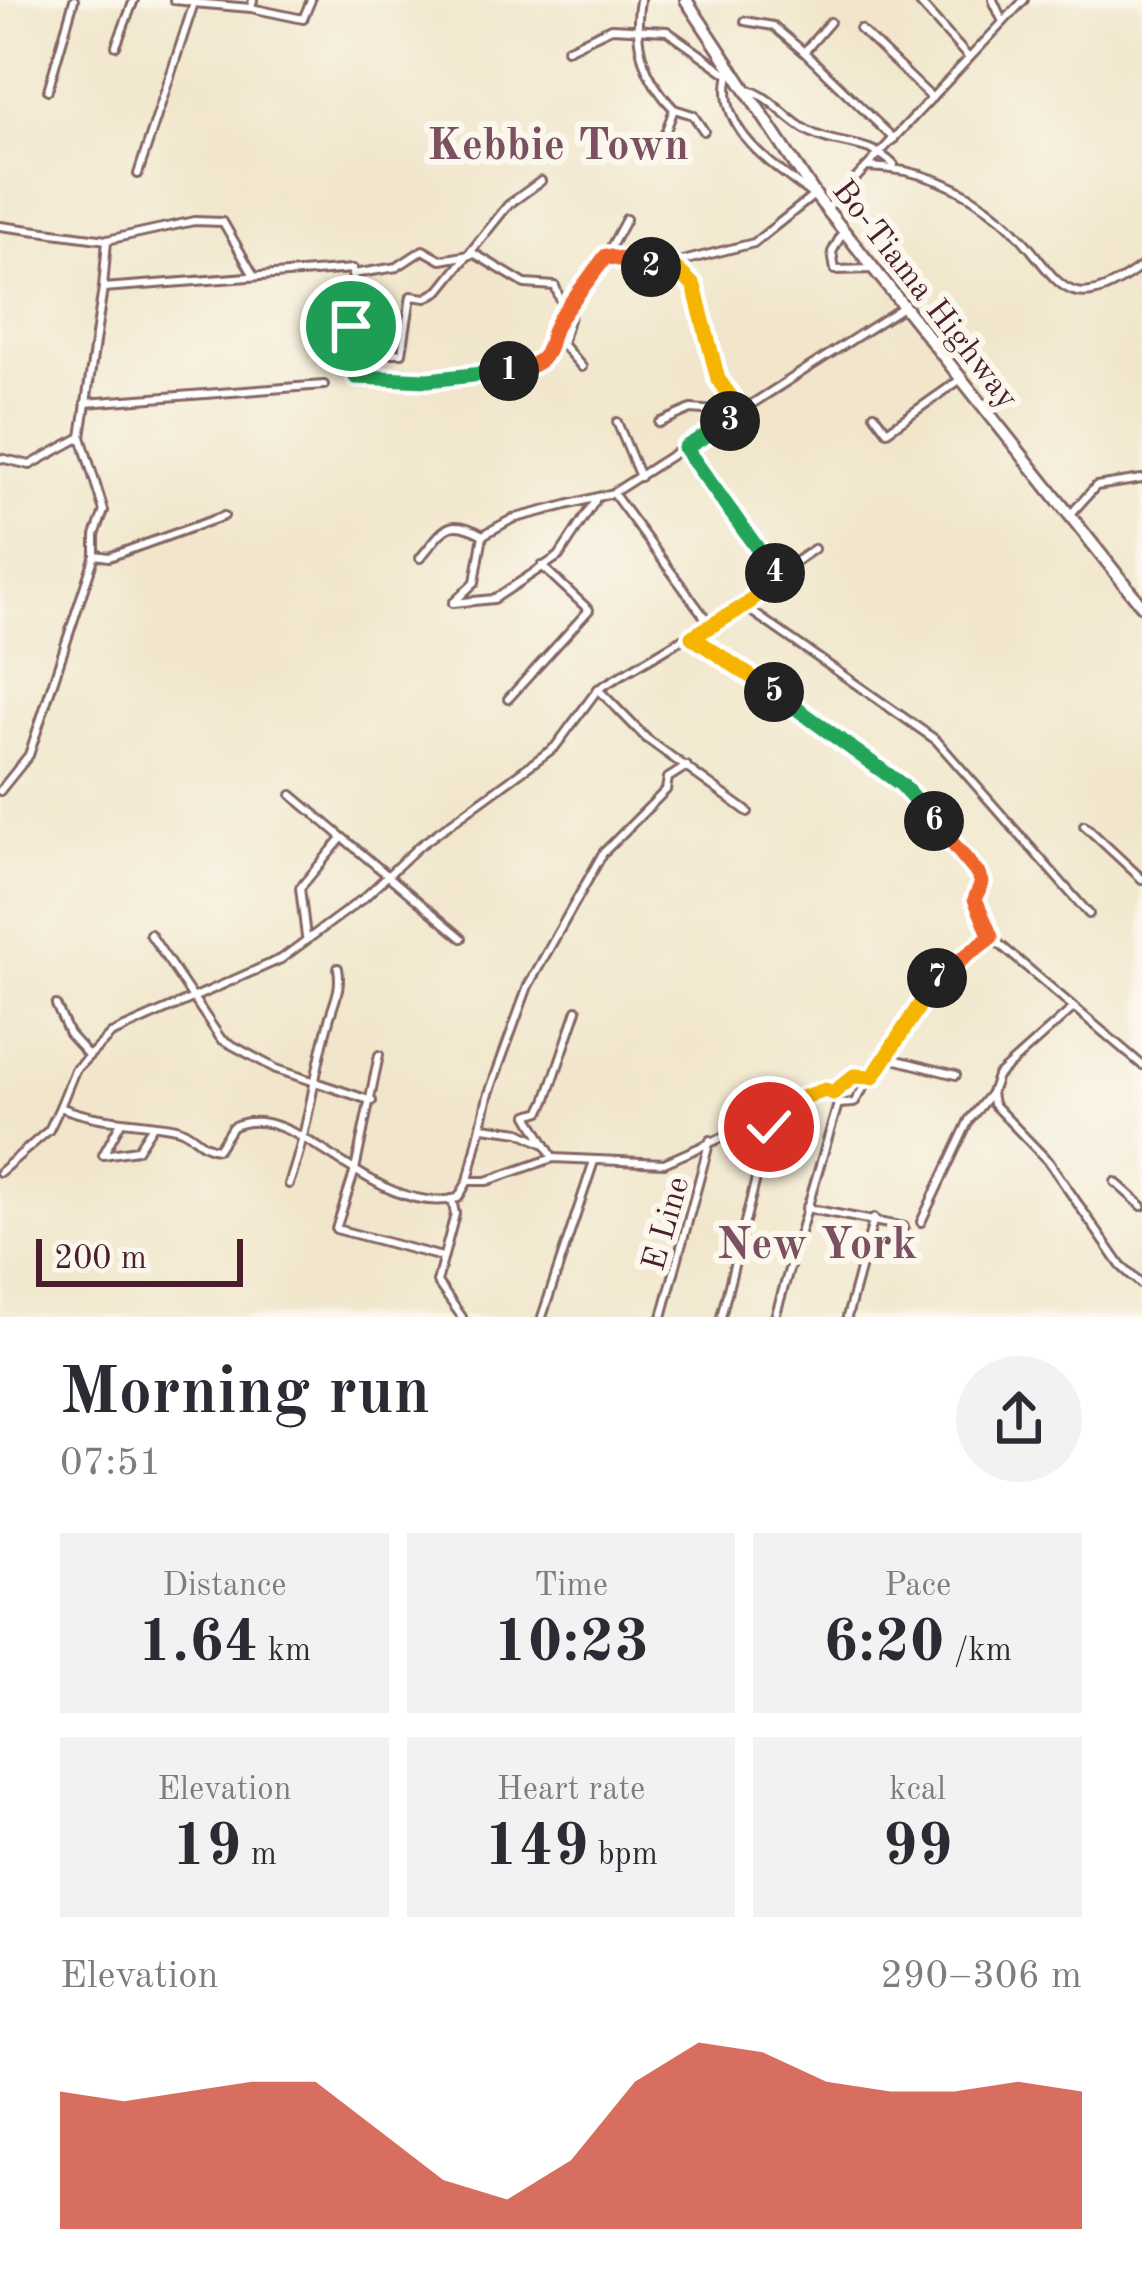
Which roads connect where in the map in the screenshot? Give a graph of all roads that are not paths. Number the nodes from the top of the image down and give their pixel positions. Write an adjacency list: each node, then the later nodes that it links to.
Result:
1 (74, 0): 23 (street)
2 (134, 0): 17 (street)
3 (174, 0): 9 (street)
4 (311, 0): 11 (street)
5 (640, 0): 15 (street)
6 (917, 0): 20 (street)
7 (993, 0): 14 (street)
8 (1024, 0): 14 (street)
9 (194, 2): 11 (street); 32 (street)
10 (690, 2): 21 (highway, Bo-Tiama Highway)
11 (252, 4)
12 (745, 21): 19 (street)
13 (830, 22): 19 (street)
14 (1004, 22): 20 (street)
15 (636, 29): 18 (street); 21 (street); 25 (street)
16 (860, 29): 24 (street)
17 (116, 46)
18 (567, 49)
19 (804, 52): 27 (street)
20 (969, 58): 24 (street)
21 (730, 73): 22 (highway, Bo-Tiama Highway); 34 (street)
22 (742, 88): 29 (street); 34 (highway, Bo-Tiama Highway)
23 (48, 90)
24 (932, 98): 27 (street)
25 (674, 109): 26 (street); 28 (street)
26 (704, 131)
27 (893, 139): 29 (street)
28 (661, 143)
29 (881, 152): 30 (street); 31 (street)
30 (867, 167): 31 (street); 35 (street)
31 (896, 167): 43 (street)
32 (138, 174)
33 (541, 181): 40 (street)
34 (815, 196): 35 (highway, Bo-Tiama Highway); 42 (street)
35 (827, 209): 38 (highway, Bo-Tiama Highway)
36 (626, 219): 41 (street)
37 (0, 226): 39 (street)
38 (844, 231): 44 (highway, Bo-Tiama Highway); 44 (street)
39 (107, 240): 45 (street); 47 (street)
40 (465, 256): 46 (street); 50 (street); 52 (street)
41 (606, 256): 42 (street); 48 (street)
42 (670, 263): 56 (street)
43 (1142, 266)
44 (874, 269): 49 (highway, Bo-Tiama Highway)
45 (253, 274): 46 (street); 47 (street)
46 (353, 274): 52 (street)
47 (103, 288): 55 (street)
48 (574, 302): 50 (street); 51 (street)
49 (904, 307): 53 (highway, Bo-Tiama Highway); 56 (street)
50 (564, 312): 52 (street)
51 (582, 367)
52 (356, 377)
53 (961, 379): 57 (street); 67 (highway, Bo-Tiama Highway)
54 (324, 385): 55 (street)
55 (85, 403): 60 (street)
56 (742, 413): 59 (street); 61 (street)
57 (874, 415)
58 (617, 422): 63 (street)
59 (659, 422)
60 (81, 437): 62 (street); 71 (street)
61 (685, 448): 63 (street); 74 (street)
62 (0, 458)
63 (640, 477): 65 (street)
64 (1142, 479): 67 (street)
65 (613, 493): 66 (street); 77 (street)
66 (597, 498): 69 (street); 73 (street)
67 (1068, 516): 76 (highway, Bo-Tiama Highway)
68 (224, 517): 71 (street)
69 (483, 535): 72 (street); 73 (street)
70 (814, 549): 74 (street)
71 (95, 555): 82 (street)
72 (420, 557)
73 (542, 566): 80 (street)
74 (776, 575): 75 (street)
75 (748, 604): 77 (street); 89 (street)
76 (1142, 606)
77 (709, 623): 78 (street)
78 (692, 637): 79 (street); 92 (street)
79 (598, 688): 81 (street); 87 (street)
80 (508, 699)
81 (687, 766): 84 (street); 113 (street)
82 (0, 790)
83 (292, 795): 86 (street)
84 (748, 812)
85 (1084, 825): 88 (street)
86 (341, 839): 87 (street); 91 (street)
87 (387, 876): 91 (street); 93 (street)
88 (1142, 879)
89 (1089, 914)
90 (150, 934): 95 (street)
91 (306, 937): 95 (street)
92 (991, 937): 97 (street); 101 (street)
93 (462, 938)
94 (338, 968): 105 (street)
95 (193, 996): 99 (street); 105 (street)
96 (56, 1005): 99 (street)
97 (1072, 1009): 102 (street); 107 (street)
98 (577, 1010): 117 (street)
99 (88, 1054): 110 (street)
100 (379, 1055): 108 (street)
101 (885, 1057): 103 (street); 104 (street)
102 (1142, 1066)
103 (956, 1075)
104 (873, 1077): 106 (street); 109 (street)
105 (317, 1084): 108 (street); 115 (street)
106 (833, 1093): 109 (street); 114 (street)
107 (992, 1093): 129 (street); 132 (street)
108 (372, 1102): 120 (street)
109 (838, 1104): 127 (street)
110 (61, 1107): 111 (street); 121 (street)
111 (120, 1124): 112 (street); 112 (street)
112 (153, 1125): 115 (street)
113 (483, 1127): 117 (street); 122 (street)
114 (769, 1127): 116 (street); 136 (street)
115 (305, 1139): 120 (street); 124 (street)
116 (710, 1141): 119 (street); 135 (street, E Line)
117 (545, 1146): 118 (street)
118 (553, 1158): 119 (street); 122 (street)
119 (594, 1160): 134 (street)
120 (355, 1170): 125 (street); 131 (street)
121 (0, 1172)
122 (468, 1180): 125 (street)
123 (1115, 1182): 126 (street)
124 (289, 1184)
125 (452, 1199): 131 (street)
126 (1142, 1206)
127 (806, 1208): 128 (street); 137 (street)
128 (874, 1218): 130 (street); 138 (street)
129 (920, 1222)
130 (904, 1227)
131 (442, 1257): 133 (street)
132 (1142, 1286)
133 (463, 1317)
134 (542, 1317)
135 (662, 1317)
136 (721, 1317)
137 (775, 1317)
138 (847, 1317)

